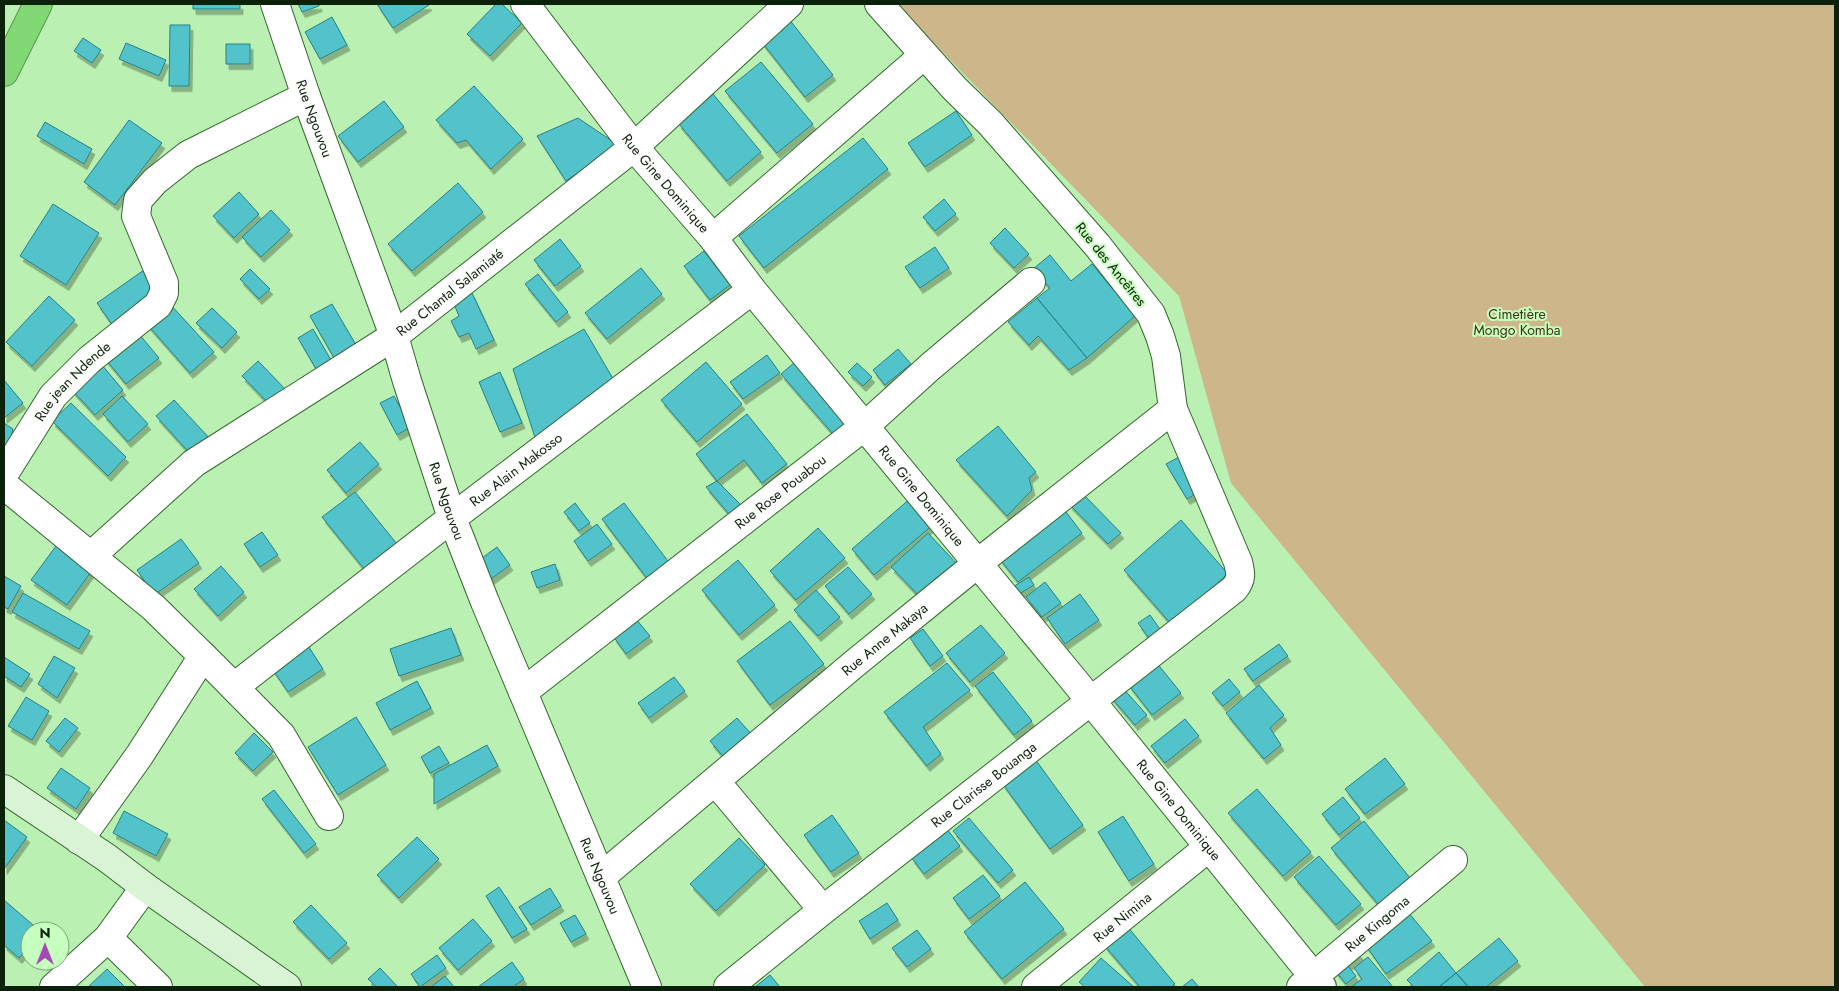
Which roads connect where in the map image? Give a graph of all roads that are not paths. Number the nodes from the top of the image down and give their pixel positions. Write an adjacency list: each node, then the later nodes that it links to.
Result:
1 (38, 4): 7 (highway)
2 (275, 4): 8 (street, Rue Ngouvou)
3 (525, 4): 9 (street, Rue Gine Dominique)
4 (788, 4): 9 (street, Rue Chantal Salamiaté)
5 (879, 4): 6 (street, Rue des Ancêtres)
6 (924, 55): 10 (street); 14 (street, Rue des Ancêtres)
7 (4, 72)
8 (306, 96): 13 (street, Rue Ngouvou); 16 (street, Rue jean Ndende)
9 (634, 147): 10 (street, Rue Gine Dominique); 13 (street, Rue Chantal Salamiaté)
10 (713, 238): 12 (street, Rue Gine Dominique)
11 (1031, 282): 15 (street, Rue Rose Pouabou)
12 (752, 290): 15 (street, Rue Gine Dominique); 18 (street, Rue Alain Makosso)
13 (394, 336): 18 (street, Rue Ngouvou); 19 (street, Rue Chantal Salamiaté)
14 (1173, 409): 20 (street, Rue Anne Makaya); 21 (street, Rue des Ancêtres)
15 (866, 425): 20 (street, Rue Gine Dominique); 24 (street, Rue Rose Pouabou)
16 (4, 474)
17 (4, 485): 19 (street)
18 (452, 518): 23 (street, Rue Alain Makosso); 24 (street, Rue Ngouvou)
19 (92, 555): 22 (street)
20 (978, 563): 25 (street, Rue Gine Dominique); 26 (street, Rue Anne Makaya)
21 (1240, 582): 25 (street, Rue Clarisse Bouanga)
22 (203, 656): 23 (street); 29 (street)
23 (234, 687): 28 (street)
24 (523, 692): 32 (street, Rue Ngouvou)
25 (1091, 701): 30 (street, Rue Gine Dominique); 34 (street, Rue Clarisse Bouanga)
26 (716, 782): 32 (street, Rue Anne Makaya); 34 (street)
27 (4, 789): 29 (street)
28 (329, 816)
29 (79, 840): 33 (street)
30 (1209, 847): 36 (street, Rue Gine Dominique); 42 (street, Rue Nimina)
31 (1453, 860): 36 (street, Rue Kingoma)
32 (601, 877): 40 (street, Rue Ngouvou)
33 (145, 887): 35 (street); 39 (street)
34 (823, 910): 41 (street, Rue Clarisse Bouanga)
35 (108, 938): 37 (street); 38 (street)
36 (1312, 984)
37 (54, 987)
38 (158, 987)
39 (287, 987)
40 (647, 987)
41 (728, 987)
42 (1036, 987)

